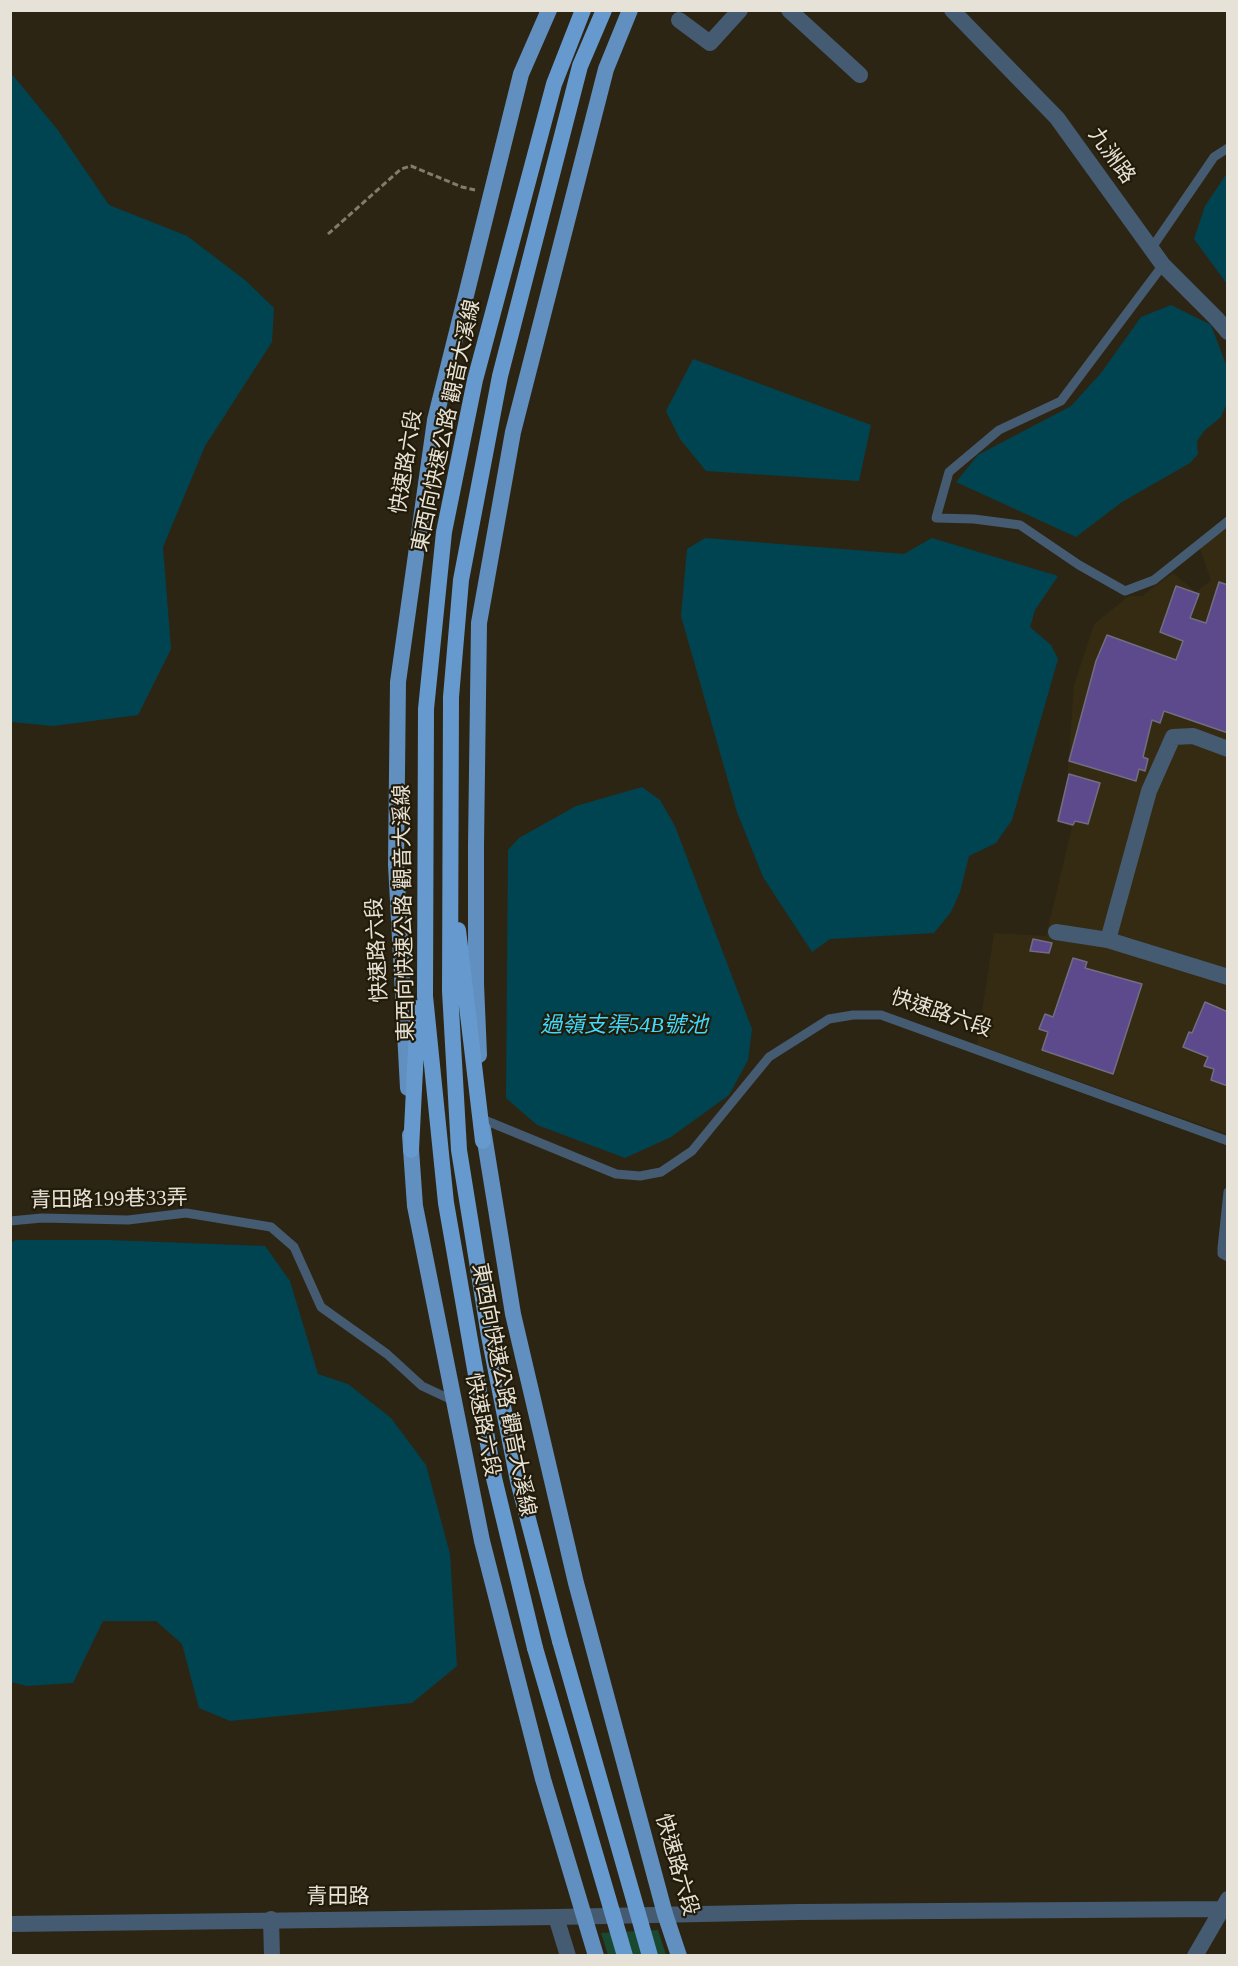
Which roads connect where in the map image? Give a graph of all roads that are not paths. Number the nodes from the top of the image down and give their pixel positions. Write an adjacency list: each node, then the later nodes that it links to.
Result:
1 (549, 10): 24 (main road, 快速路六段)
2 (584, 10): 16 (highway, 東西向快速公路 觀音大溪線)
3 (604, 10): 17 (highway, 東西向快速公路 觀音大溪線)
4 (630, 10): 21 (main road, 快速路六段)
5 (740, 10): 8 (street)
6 (789, 10): 9 (street)
7 (952, 10): 11 (street, 九洲路)
8 (679, 20)
9 (860, 75)
10 (1227, 148): 11 (lane)
11 (1151, 249): 12 (street, 九洲路)
12 (1163, 265): 13 (street, 九洲路); 14 (lane)
13 (1227, 332)
14 (1227, 521)
15 (1227, 749): 19 (street)
16 (424, 854): 24 (highway); 38 (highway, 東西向快速公路 觀音大溪線, bridge)
17 (449, 854): 22 (highway); 39 (highway, 東西向快速公路 觀音大溪線, bridge)
18 (1056, 932): 19 (street)
19 (1108, 940): 20 (street)
20 (1227, 977)
21 (482, 1119): 22 (main road, 快速路六段); 23 (lane, 快速路六段)
22 (483, 1141): 30 (main road, 快速路六段)
23 (1227, 1141)
24 (411, 1150): 28 (main road, 快速路六段)
25 (1227, 1192): 27 (lane)
26 (10, 1221): 28 (lane, 青田路199巷33弄)
27 (1227, 1257)
28 (454, 1401): 32 (main road, 快速路六段)
29 (1224, 1904): 30 (street, 青田路); 41 (street)
30 (665, 1914): 32 (street, 青田路); 40 (main road, 快速路六段)
31 (556, 1917): 32 (street, 青田路); 33 (street, 青田路); 36 (street)
32 (583, 1917): 37 (main road, 快速路六段)
33 (271, 1919): 34 (street, 青田路); 35 (street)
34 (10, 1924)
35 (272, 1956)
36 (568, 1956)
37 (596, 1956)
38 (625, 1956)
39 (650, 1956)
40 (679, 1956)
41 (1195, 1956)

